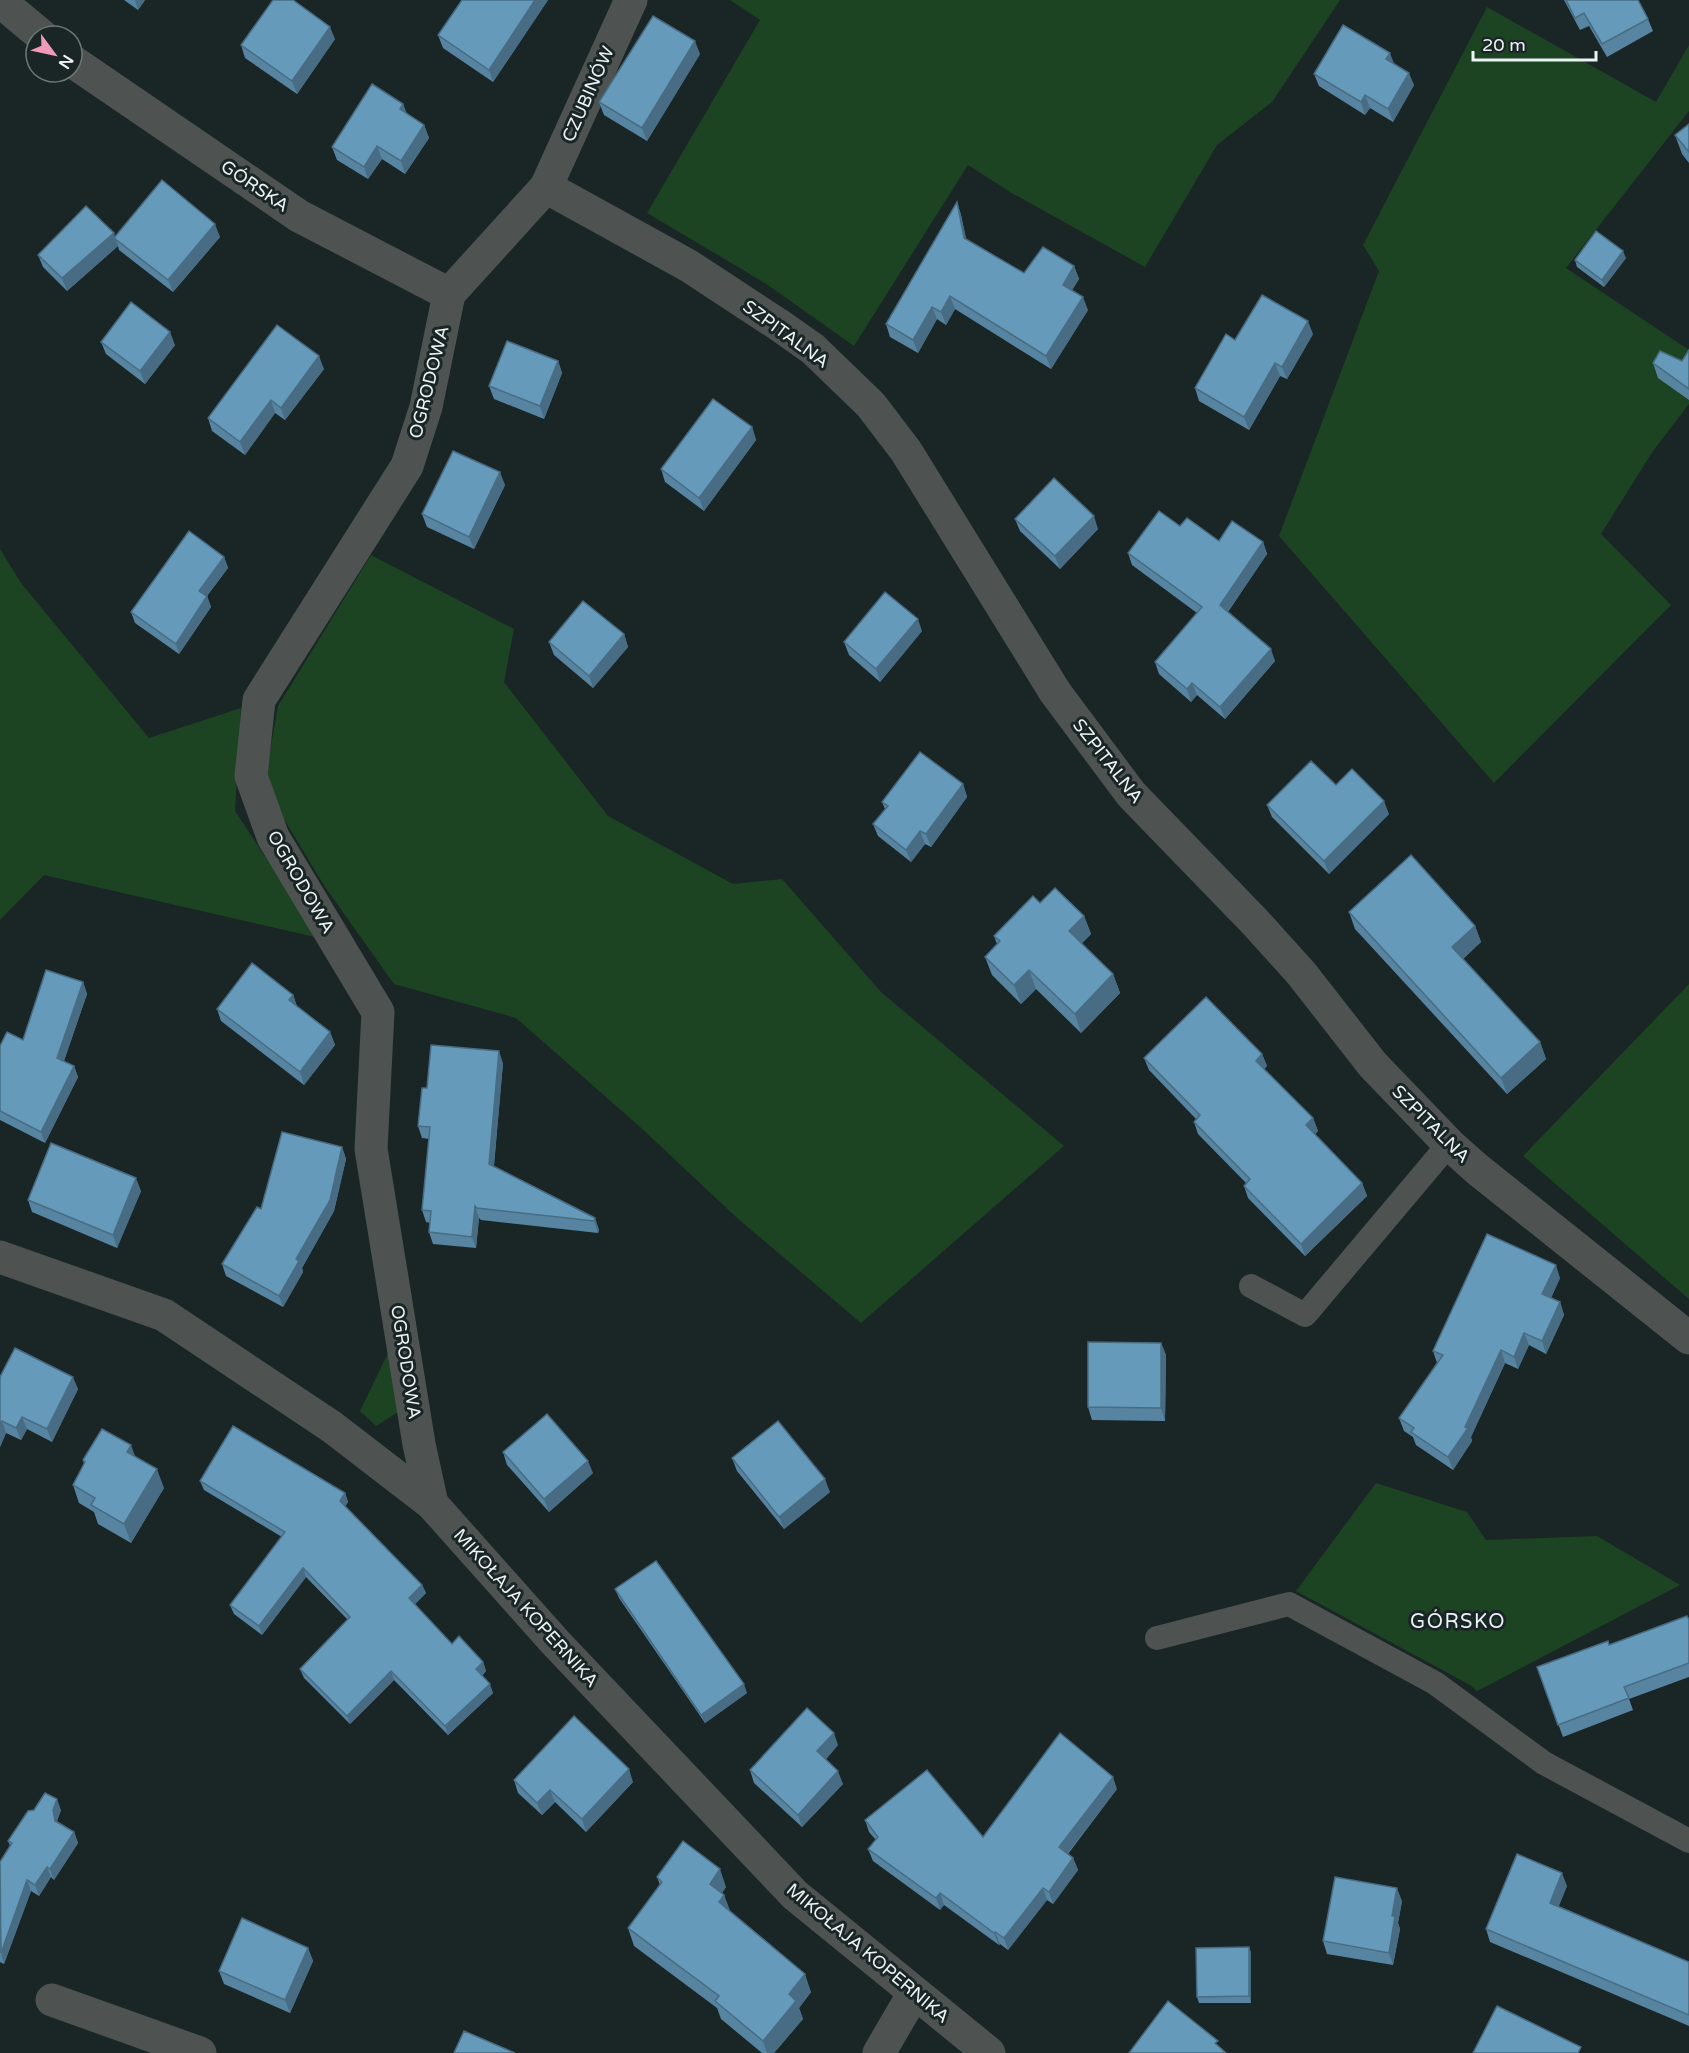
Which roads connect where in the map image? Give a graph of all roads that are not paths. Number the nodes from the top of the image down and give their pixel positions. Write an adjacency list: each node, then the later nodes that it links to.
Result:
1 (631, 0): 5 (street, CZUBINÓW)
2 (0, 1): 3 (street)
3 (28, 24)
4 (84, 71): 6 (street, GÓRSKA)
5 (546, 187): 6 (street); 7 (street, SZPITALNA)
6 (449, 294): 11 (street, OGRODOWA)
7 (1449, 1144): 9 (lane); 10 (street, SZPITALNA)
8 (0, 1257): 11 (street, MIKOŁAJA KOPERNIKA)
9 (1251, 1286)
10 (1689, 1338)
11 (432, 1504): 14 (street, MIKOŁAJA KOPERNIKA)
12 (1157, 1638): 13 (lane)
13 (1689, 1841)
14 (914, 1993): 17 (street); 18 (street, MIKOŁAJA KOPERNIKA)
15 (52, 2000): 16 (street)
16 (200, 2053)
17 (879, 2053)
18 (989, 2053)

